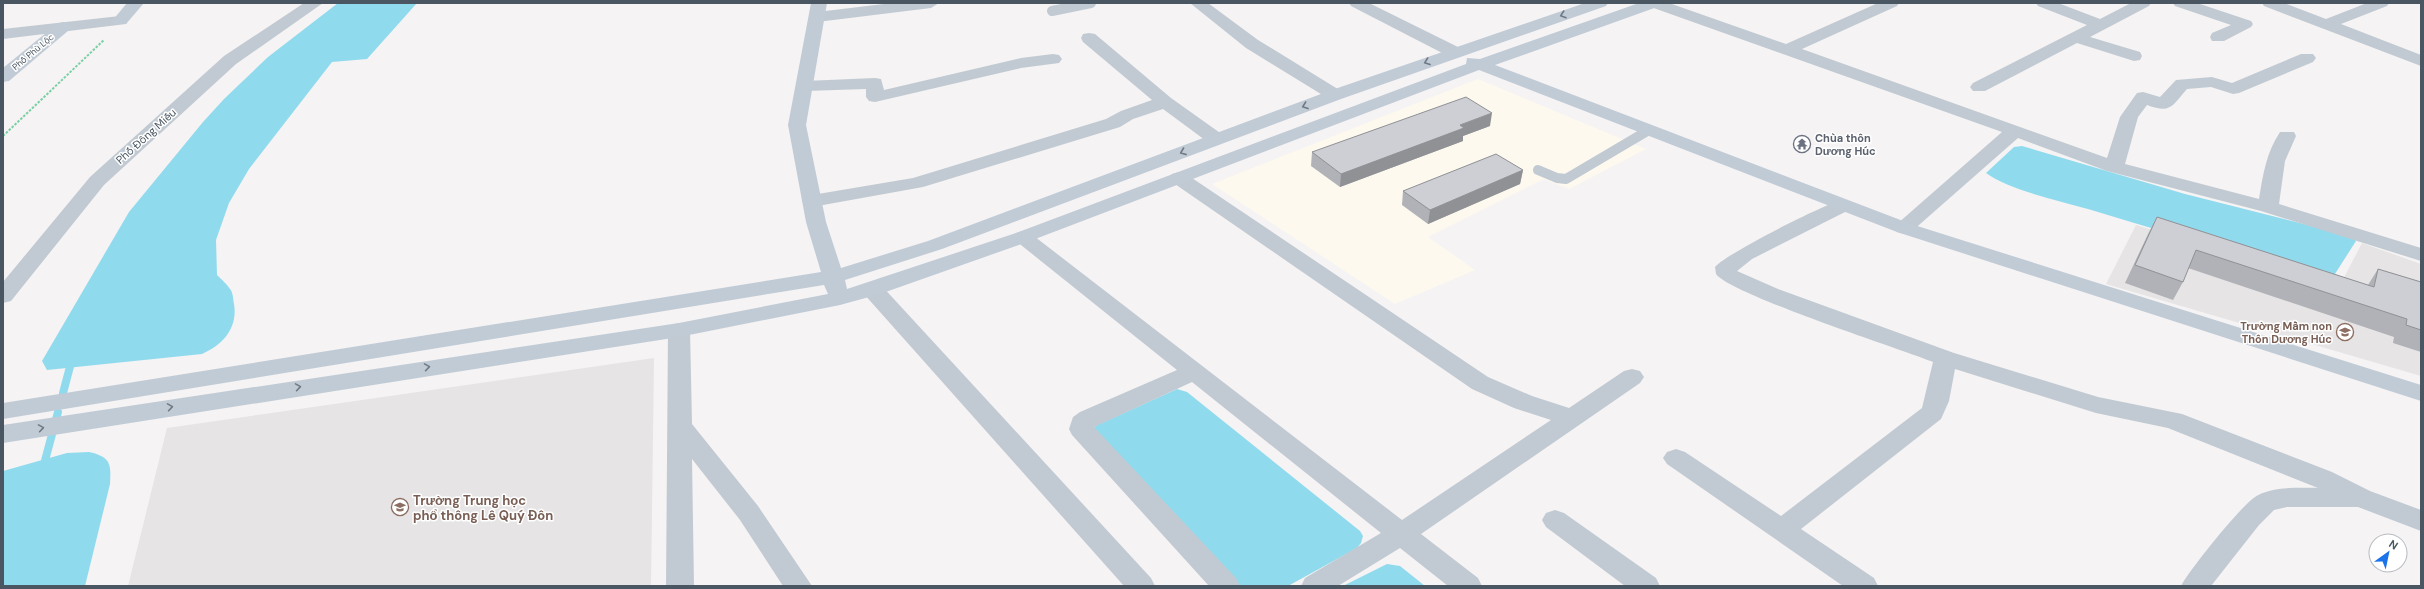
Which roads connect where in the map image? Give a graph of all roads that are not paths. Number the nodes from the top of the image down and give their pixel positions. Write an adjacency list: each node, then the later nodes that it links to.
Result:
1 (136, 3): 17 (main road)
2 (315, 3): 52 (street, Phố Đông Miếu)
3 (931, 3): 15 (street)
4 (1091, 3): 16 (lane)
5 (1198, 3): 35 (street)
6 (1358, 3): 26 (street)
7 (1600, 3): 26 (main road, one-way to 26)
8 (1654, 3): 25 (street); 31 (main road)
9 (1891, 3): 25 (street)
10 (2044, 3): 18 (street)
11 (2143, 3): 18 (street)
12 (2181, 3): 23 (street)
13 (2270, 3): 19 (street)
14 (2381, 3): 19 (street)
15 (818, 10): 33 (main road)
16 (1052, 11)
17 (120, 21): 20 (street)
18 (2099, 24): 22 (street)
19 (2327, 24): 30 (street)
20 (63, 27): 21 (street); 32 (main road, Phố Phù Lộc)
21 (3, 34)
22 (2074, 37): 27 (street); 34 (street)
23 (2218, 37)
24 (1090, 38): 36 (street)
25 (1786, 50): 38 (street)
26 (1454, 52): 31 (main road); 35 (main road, one-way to 35)
27 (2134, 56)
28 (2307, 58): 41 (street)
29 (1053, 60): 33 (street)
30 (2421, 61)
31 (1478, 65): 37 (main road); 43 (main road)
32 (3, 77)
33 (805, 86): 44 (main road)
34 (1979, 87)
35 (1335, 95): 40 (main road, one-way to 40)
36 (1165, 102): 40 (street); 44 (street)
37 (1649, 130): 42 (lane); 45 (main road)
38 (2015, 131): 41 (street); 47 (street)
39 (2287, 136): 46 (street)
40 (1216, 139): 50 (main road, one-way to 50)
41 (2114, 167): 46 (street)
42 (1538, 170)
43 (1178, 178): 48 (main road); 62 (street)
44 (812, 201): 50 (main road)
45 (1842, 206): 47 (main road); 56 (street)
46 (2268, 207): 49 (street)
47 (1904, 228): 60 (main road)
48 (1023, 236): 51 (main road); 57 (street)
49 (2421, 255)
50 (833, 277): 53 (main road); 55 (main road)
51 (872, 289): 53 (main road); 73 (street)
52 (3, 296)
53 (840, 298): 54 (main road)
54 (679, 330): 58 (main road, one-way to 54); 63 (street)
55 (396, 348): 58 (main road); 61 (main road)
56 (1946, 358): 66 (street); 69 (street)
57 (1196, 372): 70 (street); 74 (street)
58 (386, 374): 64 (main road, one-way to 58)
59 (1632, 377): 62 (street)
60 (2421, 393)
61 (3, 412)
62 (1573, 418): 70 (street)
63 (680, 426): 71 (street); 72 (street)
64 (3, 434)
65 (1676, 458): 69 (street)
66 (2361, 498): 68 (street); 79 (street)
67 (1555, 520): 77 (street)
68 (2421, 521)
69 (1782, 530): 78 (street)
70 (1401, 534): 75 (street); 76 (street)
71 (680, 586)
72 (798, 586)
73 (1141, 586)
74 (1226, 586)
75 (1315, 586)
76 (1468, 586)
77 (1646, 586)
78 (1864, 586)
79 (2195, 586)

